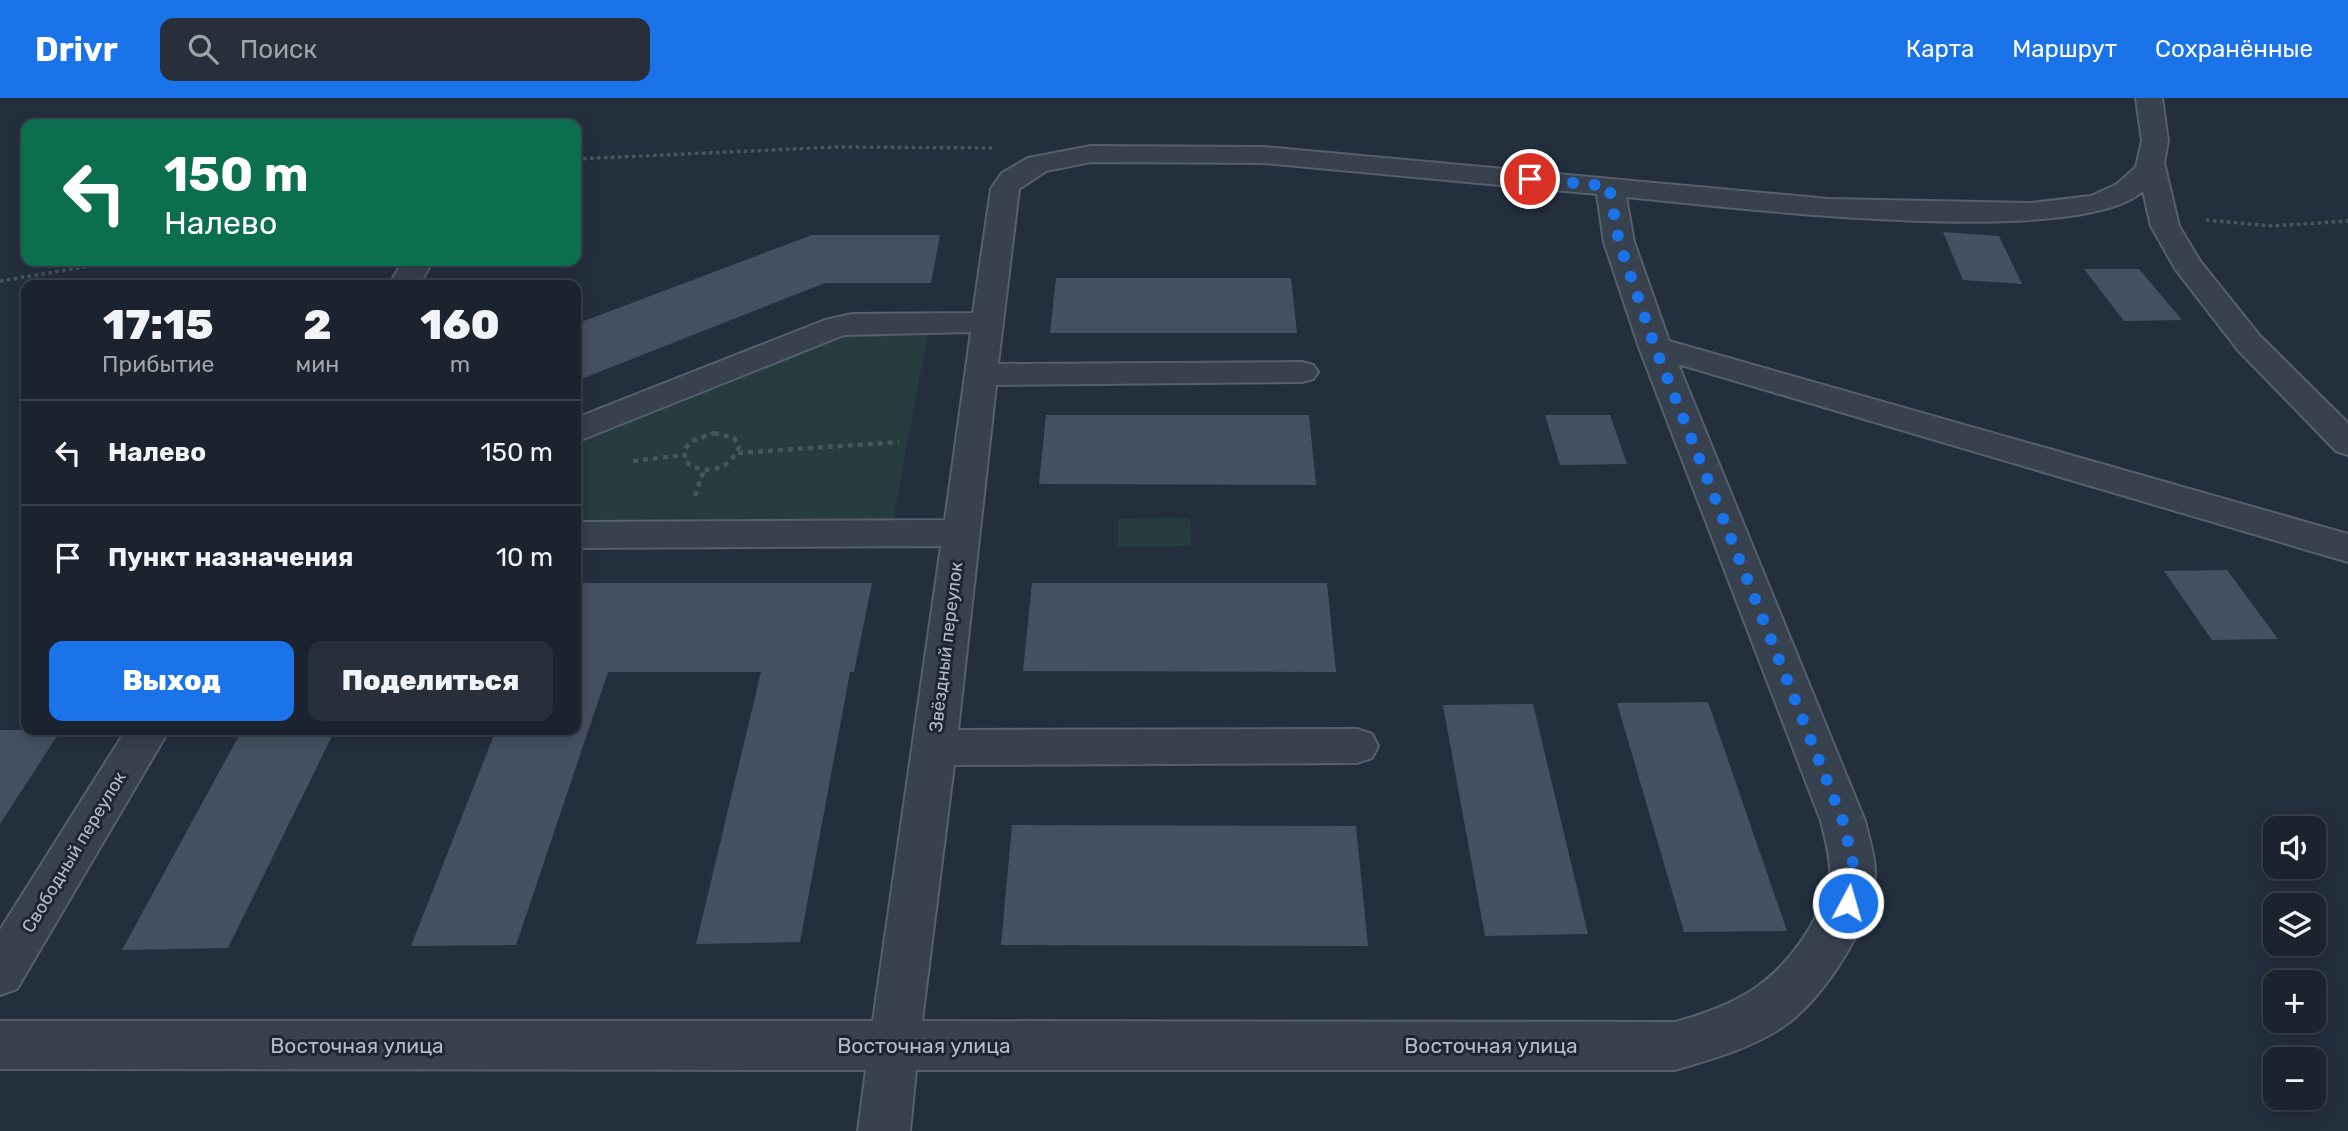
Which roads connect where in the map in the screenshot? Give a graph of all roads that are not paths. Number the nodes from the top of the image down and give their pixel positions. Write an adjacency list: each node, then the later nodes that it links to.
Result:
1 (2148, 98): 2 (street)
2 (2150, 162): 3 (street); 9 (street)
3 (1609, 186): 4 (street, Звёздный переулок); 5 (street, Восточная улица)
4 (987, 322): 7 (street, Звёздный переулок); 8 (street)
5 (1655, 347): 12 (street); 18 (street, Восточная улица)
6 (1303, 372): 7 (street)
7 (980, 374): 10 (street, Звёздный переулок)
8 (581, 429)
9 (2348, 443)
10 (960, 533): 11 (street); 15 (street, Звёздный переулок)
11 (581, 535)
12 (2348, 548)
13 (145, 735): 16 (street, Свободный переулок)
14 (1357, 746): 15 (street)
15 (935, 748): 18 (street, Звёздный переулок)
16 (0, 973)
17 (0, 1045): 18 (street, Восточная улица)
18 (893, 1045): 19 (street, Звёздный переулок)
19 (884, 1131)

